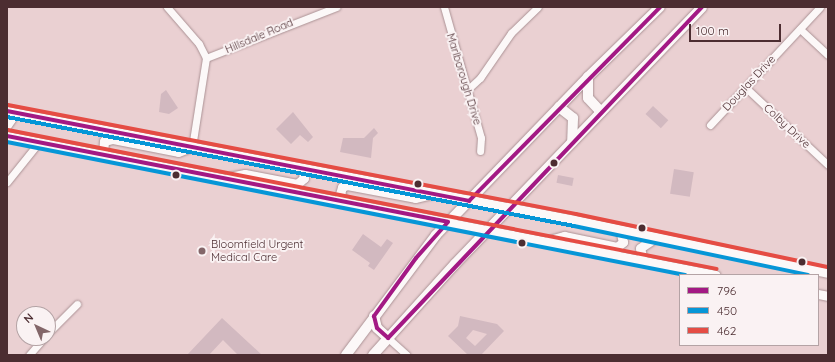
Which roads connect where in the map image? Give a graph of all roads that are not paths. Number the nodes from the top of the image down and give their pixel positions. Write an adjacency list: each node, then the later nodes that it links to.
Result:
1 (167, 7): 10 (street)
2 (336, 7): 10 (street, Hillsdale Road)
3 (538, 7): 13 (street)
4 (660, 7): 11 (highway)
5 (702, 7): 16 (highway)
6 (820, 7): 8 (street, Douglas Drive)
7 (444, 8): 13 (street, Marlborough Drive)
8 (800, 28): 9 (street); 12 (street, Douglas Drive)
9 (828, 55)
10 (206, 58): 22 (street)
11 (588, 78): 14 (highway); 16 (highway)
12 (745, 87): 18 (street, Douglas Drive); 25 (street, Colby Drive)
13 (467, 90): 23 (street, Marlborough Drive)
14 (559, 107): 21 (highway); 30 (highway)
15 (8, 111): 17 (main road); 22 (main road)
16 (601, 112): 21 (highway)
17 (7, 125)
18 (710, 125)
19 (7, 136): 20 (main road)
20 (39, 142): 24 (main road); 28 (street)
21 (572, 142): 32 (highway)
22 (192, 147): 24 (main road); 26 (main road)
23 (480, 152)
24 (103, 155): 27 (main road)
25 (828, 165)
26 (302, 168): 27 (main road); 29 (main road)
27 (224, 178): 31 (main road)
28 (7, 182)
29 (436, 194): 30 (main road); 31 (main road)
30 (469, 201): 32 (main road); 33 (highway)
31 (346, 202): 33 (main road)
32 (508, 209): 34 (highway); 35 (main road)
33 (448, 222): 34 (main road); 42 (highway)
34 (488, 230): 37 (main road); 44 (highway)
35 (620, 230): 36 (main road); 37 (main road)
36 (655, 238): 38 (main road); 39 (main road)
37 (546, 241): 38 (main road)
38 (643, 260): 40 (main road)
39 (828, 273)
40 (711, 274)
41 (77, 304): 43 (street)
42 (374, 316): 44 (highway); 47 (highway)
43 (56, 325)
44 (388, 338): 48 (highway); 49 (street)
45 (37, 346): 46 (street)
46 (29, 355)
47 (346, 355)
48 (373, 355)
49 (407, 355)

